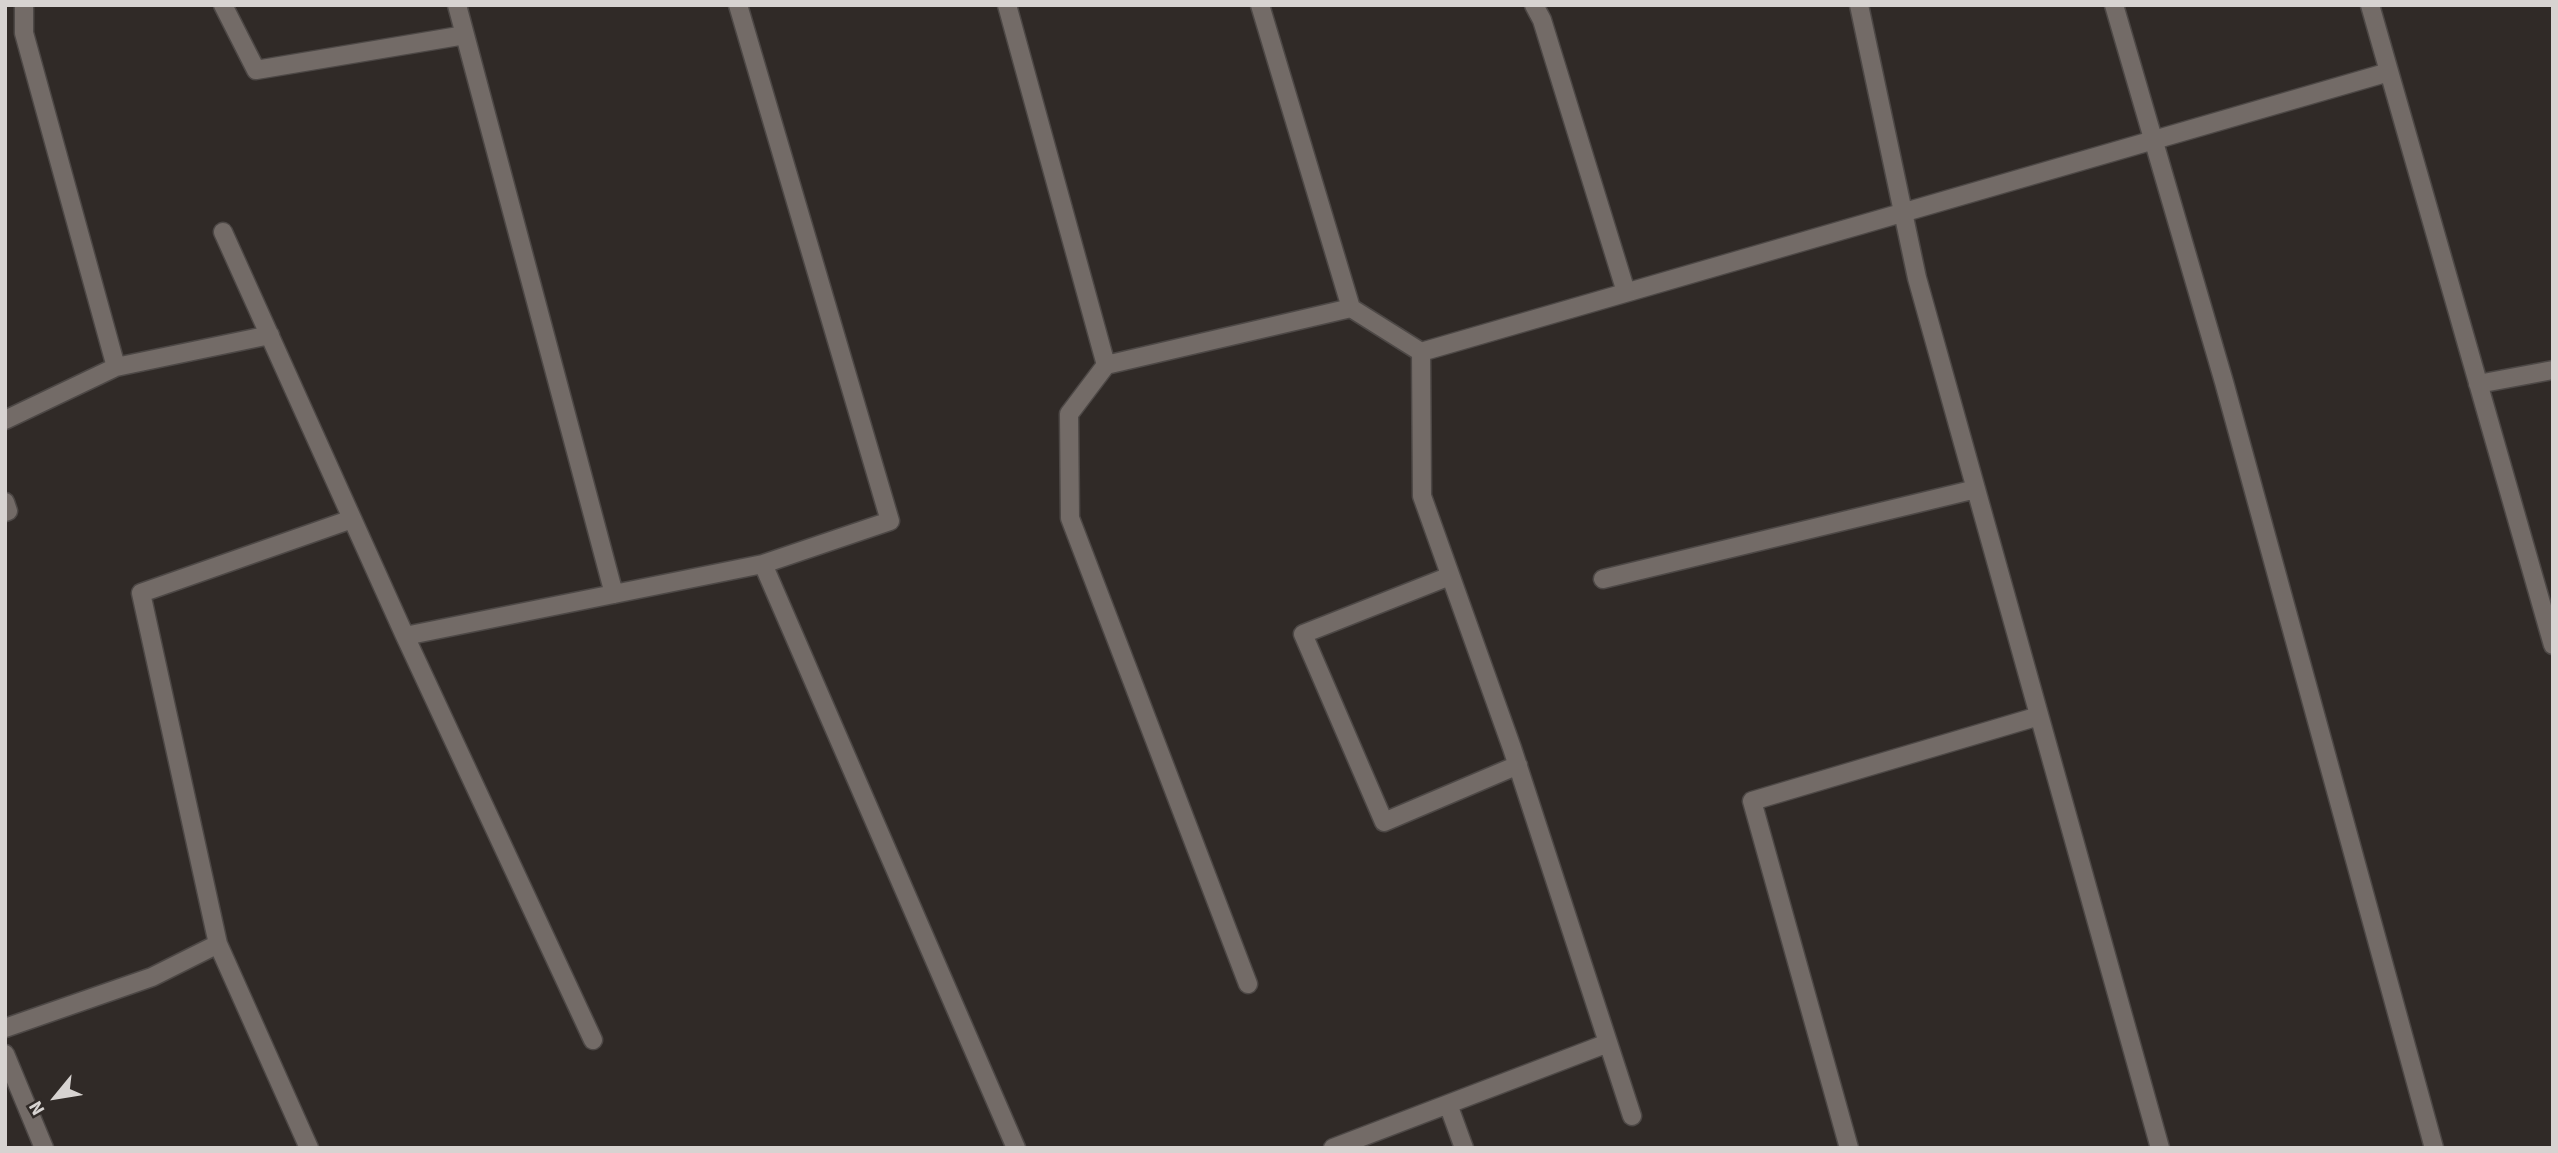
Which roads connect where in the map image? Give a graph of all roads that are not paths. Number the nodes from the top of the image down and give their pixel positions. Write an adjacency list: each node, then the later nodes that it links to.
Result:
1 (24, 5): 21 (street)
2 (223, 5): 11 (street)
3 (457, 5): 11 (street)
4 (738, 5): 29 (street)
5 (1007, 5): 20 (street)
6 (1260, 5): 17 (street)
7 (1534, 5): 16 (street)
8 (1859, 5): 14 (street)
9 (2114, 5): 13 (street)
10 (2370, 5): 12 (street)
11 (465, 35): 32 (street)
12 (2389, 72): 13 (street); 23 (street)
13 (2153, 139): 14 (street); 52 (street)
14 (1903, 211): 16 (street); 25 (street)
15 (223, 232): 18 (street)
16 (1626, 292): 19 (street)
17 (1351, 308): 19 (street); 20 (street)
18 (270, 335): 21 (street); 28 (street)
19 (1421, 352): 30 (street)
20 (1106, 365): 38 (street)
21 (116, 367): 24 (street)
22 (2553, 370): 23 (street)
23 (2478, 384): 34 (street)
24 (5, 420)
25 (1976, 489): 31 (street); 35 (street)
26 (5, 502): 27 (street)
27 (5, 512)
28 (352, 519): 33 (street); 37 (street)
29 (763, 564): 32 (street); 47 (street)
30 (1450, 576): 36 (street); 36 (street)
31 (1603, 579)
32 (614, 594): 33 (street)
33 (405, 636): 40 (street)
34 (2553, 645)
35 (2039, 716): 50 (street); 51 (street)
36 (1518, 765): 41 (street)
37 (218, 943): 39 (street); 46 (street)
38 (1248, 984)
39 (5, 1028)
40 (593, 1040)
41 (1608, 1043): 43 (street); 44 (street)
42 (5, 1054): 45 (street)
43 (1448, 1104): 48 (street); 49 (street)
44 (1632, 1116)
45 (44, 1148)
46 (309, 1148)
47 (1016, 1148)
48 (1333, 1148)
49 (1464, 1148)
50 (1849, 1148)
51 (2160, 1148)
52 (2434, 1148)

